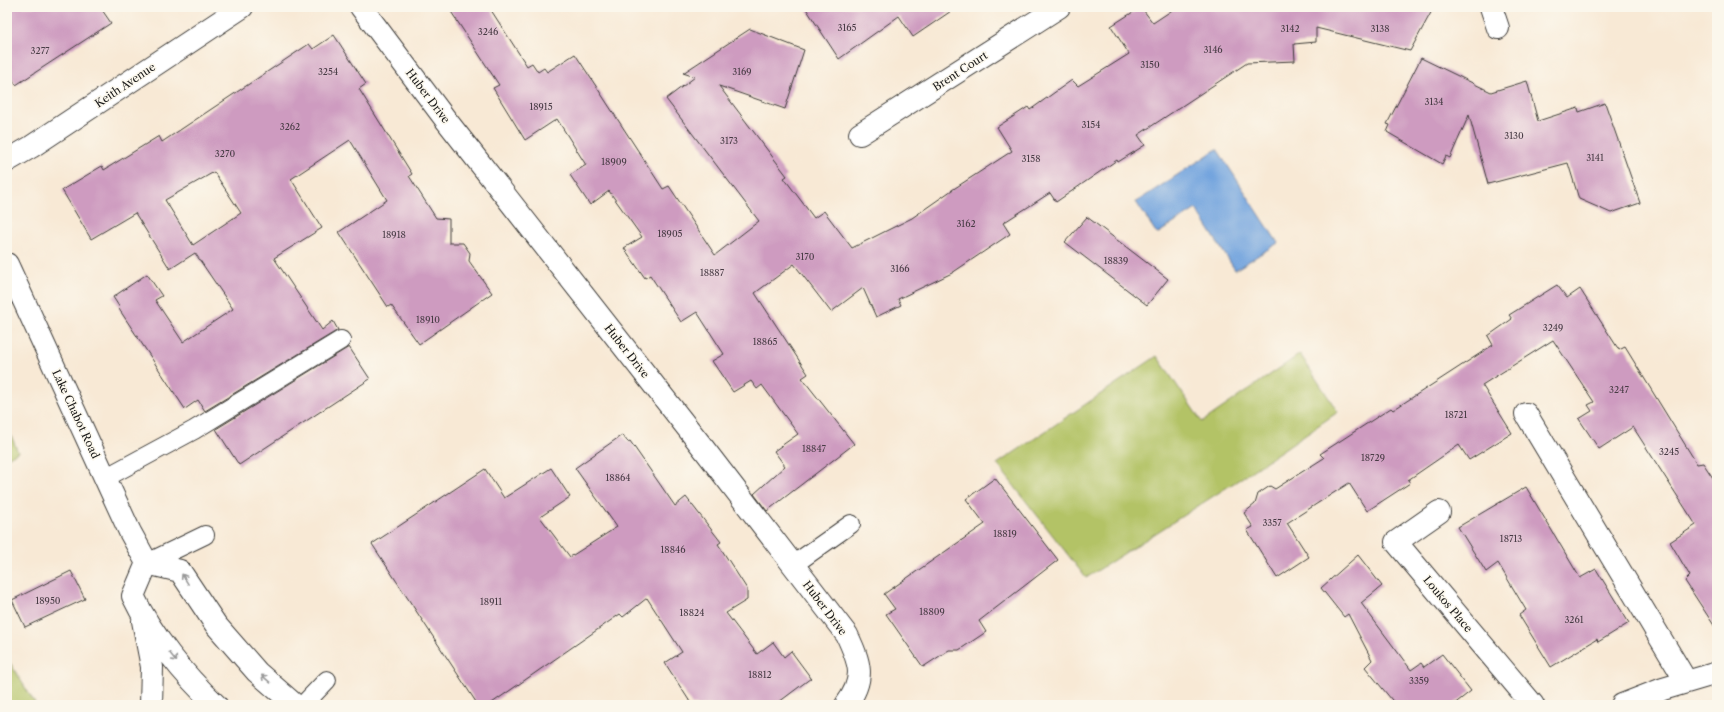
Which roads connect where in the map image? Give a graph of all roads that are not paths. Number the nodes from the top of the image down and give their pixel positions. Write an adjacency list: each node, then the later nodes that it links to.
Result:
1 (242, 7): 7 (street, Keith Avenue)
2 (361, 7): 16 (street, Huber Drive)
3 (1059, 7): 6 (street, Brent Court)
4 (1491, 7): 5 (street)
5 (1498, 28)
6 (860, 134)
7 (7, 161)
8 (7, 264): 11 (street, Lake Chabot Road)
9 (341, 340): 11 (lane)
10 (1526, 414): 20 (street)
11 (104, 478): 15 (street, Lake Chabot Road)
12 (1438, 512): 26 (street, Loukos Place)
13 (851, 524): 16 (lane)
14 (205, 535): 15 (lane)
15 (147, 563): 17 (street); 23 (street, one-way to 15)
16 (793, 565): 25 (street, Huber Drive)
17 (141, 614): 21 (street); 22 (street, one-way to 22)
18 (1717, 673): 20 (street)
19 (327, 680): 24 (lane)
20 (1686, 681): 27 (street)
21 (151, 705)
22 (216, 705)
23 (295, 705)
24 (303, 705)
25 (846, 705)
26 (1533, 705)
27 (1622, 705)

